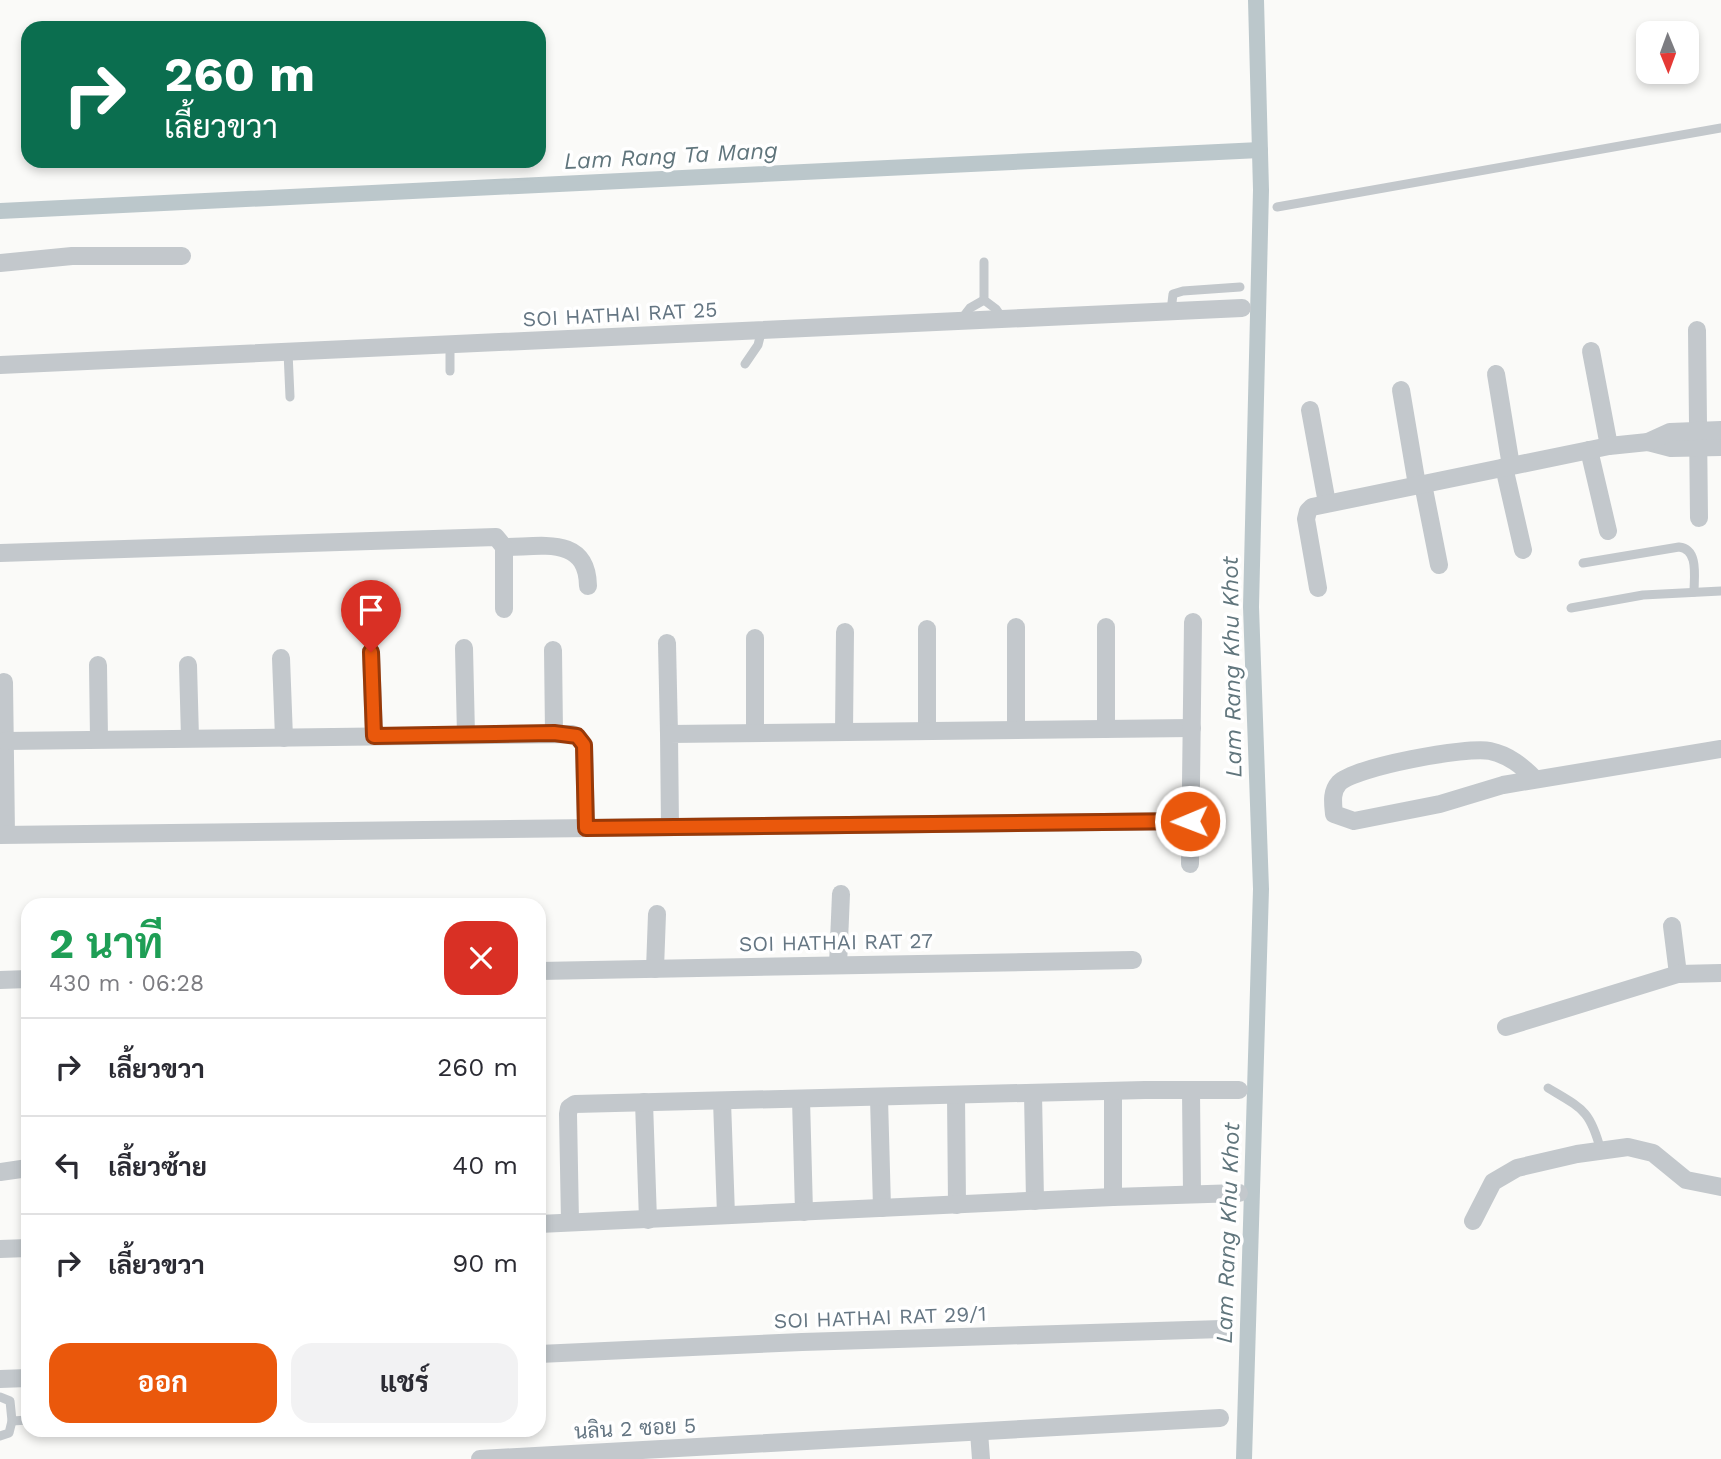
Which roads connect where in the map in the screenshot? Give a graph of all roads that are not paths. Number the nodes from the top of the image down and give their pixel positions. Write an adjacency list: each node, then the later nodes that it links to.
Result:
1 (1721, 128): 2 (lane)
2 (1277, 207)
3 (182, 256): 4 (street)
4 (0, 262)
5 (984, 262): 7 (lane)
6 (1240, 287): 9 (lane)
7 (984, 300): 10 (lane); 11 (lane)
8 (1242, 308): 9 (street, SOI HATHAI RAT 25)
9 (1171, 311): 10 (street, SOI HATHAI RAT 25)
10 (1003, 319): 11 (street, SOI HATHAI RAT 25)
11 (960, 321): 12 (street, SOI HATHAI RAT 25)
12 (762, 330): 14 (street, SOI HATHAI RAT 25); 17 (lane)
13 (1697, 330): 25 (street)
14 (450, 345): 16 (street, SOI HATHAI RAT 25); 19 (lane)
15 (1591, 351): 26 (street)
16 (288, 352): 18 (street, SOI HATHAI RAT 25); 22 (lane)
17 (745, 364)
18 (0, 365)
19 (450, 371)
20 (1496, 374): 29 (street)
21 (1401, 390): 30 (street)
22 (289, 397)
23 (1310, 410): 31 (street)
24 (1721, 430): 25 (street)
25 (1698, 440): 26 (street); 27 (street); 32 (street)
26 (1609, 446): 28 (street)
27 (1721, 447)
28 (1589, 450): 29 (street); 33 (street)
29 (1508, 466): 30 (street); 35 (street)
30 (1420, 485): 31 (street); 38 (street)
31 (1327, 503): 40 (street)
32 (1699, 518)
33 (1608, 531)
34 (504, 547): 36 (street); 39 (street); 44 (street)
35 (1523, 550)
36 (0, 553)
37 (1583, 563): 42 (lane)
38 (1439, 565)
39 (588, 586)
40 (1318, 588)
41 (1721, 591): 42 (lane)
42 (1694, 592): 43 (lane)
43 (1571, 608)
44 (504, 609)
45 (1193, 622): 59 (street)
46 (1016, 626): 61 (street)
47 (1105, 627): 60 (street)
48 (927, 629): 62 (street)
49 (845, 632): 63 (street)
50 (755, 638): 65 (street)
51 (667, 643): 66 (street)
52 (464, 648): 68 (street)
53 (553, 650): 64 (street)
54 (371, 652): 67 (street)
55 (281, 658): 70 (street)
56 (98, 665): 71 (street)
57 (188, 665): 69 (street)
58 (4, 682): 72 (street)
59 (1192, 728): 60 (street); 75 (street)
60 (1106, 729): 61 (street)
61 (1016, 730): 62 (street)
62 (927, 731): 63 (street)
63 (844, 732): 65 (street)
64 (554, 733): 68 (street); 77 (street)
65 (755, 733): 66 (street)
66 (669, 734): 76 (street)
67 (374, 736): 68 (street); 70 (street)
68 (466, 736)
69 (190, 738): 70 (street); 71 (street)
70 (284, 738)
71 (99, 739): 72 (street)
72 (5, 741): 78 (street)
73 (1721, 749): 74 (street)
74 (1535, 779): 74 (street)
75 (1190, 821): 76 (street); 79 (street)
76 (670, 827): 77 (street)
77 (586, 828): 78 (street)
78 (3, 835)
79 (1190, 863)
80 (841, 894): 84 (street)
81 (657, 914): 85 (street)
82 (1672, 926): 88 (street)
83 (1133, 960): 84 (street, SOI HATHAI RAT 27)
84 (838, 965): 85 (street, SOI HATHAI RAT 27)
85 (655, 969): 86 (street, SOI HATHAI RAT 27)
86 (546, 971)
87 (1721, 973): 88 (street)
88 (1678, 974): 91 (street)
89 (21, 979): 90 (street)
90 (0, 980)
91 (1506, 1027)
92 (1548, 1088): 102 (lane)
93 (1239, 1090): 95 (street)
94 (1113, 1091): 95 (street); 96 (street); 108 (street)
95 (1191, 1091): 107 (street)
96 (1034, 1093): 97 (street); 109 (street)
97 (956, 1095): 98 (street); 110 (street)
98 (879, 1097): 99 (street); 111 (street)
99 (801, 1099): 100 (street); 112 (street)
100 (722, 1101): 101 (street); 113 (street)
101 (644, 1102): 114 (street); 116 (street)
102 (1601, 1151): 105 (street); 115 (street)
103 (21, 1169): 104 (street)
104 (0, 1172)
105 (1721, 1187)
106 (1239, 1193): 107 (street)
107 (1192, 1194): 108 (street)
108 (1114, 1197): 109 (street)
109 (1035, 1201): 110 (street)
110 (957, 1205): 111 (street)
111 (882, 1208): 112 (street)
112 (804, 1212): 113 (street)
113 (726, 1215): 114 (street)
114 (648, 1220): 116 (street)
115 (1473, 1221)
116 (570, 1222): 117 (street)
117 (546, 1224)
118 (21, 1248): 119 (street)
119 (0, 1249)
120 (1222, 1329): 121 (street, SOI HATHAI RAT 29/1)
121 (546, 1354)
122 (21, 1378): 123 (street)
123 (0, 1379)
124 (0, 1396): 127 (lane)
125 (1220, 1419): 128 (street, นลิน 2 ซอย 5)
126 (21, 1420): 127 (lane)
127 (12, 1421): 129 (lane)
128 (979, 1432): 130 (street, นลิน 2 ซอย 5); 133 (street)
129 (0, 1436)
130 (751, 1452): 131 (street, นลิน 2 ซอย 5)
131 (516, 1458): 132 (street, นลิน 2 ซอย 5)
132 (480, 1459)
133 (982, 1459)

